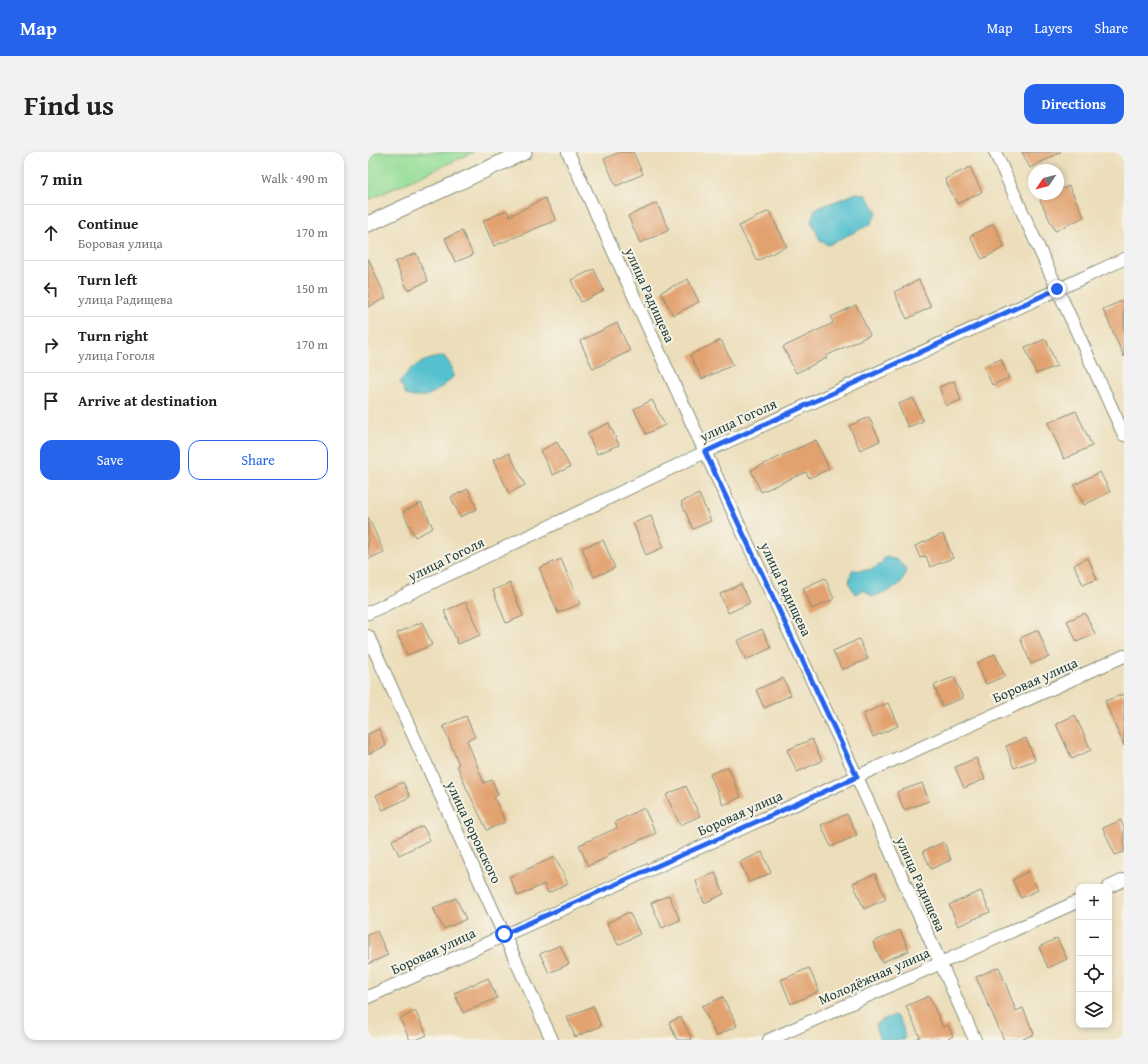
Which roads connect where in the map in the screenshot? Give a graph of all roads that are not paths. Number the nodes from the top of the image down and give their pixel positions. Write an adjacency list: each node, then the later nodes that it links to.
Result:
1 (524, 152): 4 (street)
2 (568, 152): 8 (street, улица Радищева)
3 (995, 152): 6 (street)
4 (368, 224)
5 (1124, 259): 6 (street, улица Гоголя)
6 (1057, 289): 7 (street); 8 (street, улица Гоголя)
7 (1124, 435)
8 (705, 452): 9 (street, улица Гоголя); 12 (street, улица Радищева)
9 (368, 613)
10 (368, 636): 16 (street, улица Воровского)
11 (1124, 656): 12 (street, Боровая улица)
12 (857, 777): 16 (street, Боровая улица); 17 (street, улица Радищева)
13 (1124, 880): 14 (street)
14 (1112, 886)
15 (1076, 902): 17 (street, Молодёжная улица)
16 (504, 934): 18 (street, Боровая улица); 19 (street, улица Воровского)
17 (940, 963): 20 (street, Молодёжная улица); 21 (street, улица Радищева)
18 (368, 997)
19 (552, 1040)
20 (769, 1040)
21 (975, 1040)

